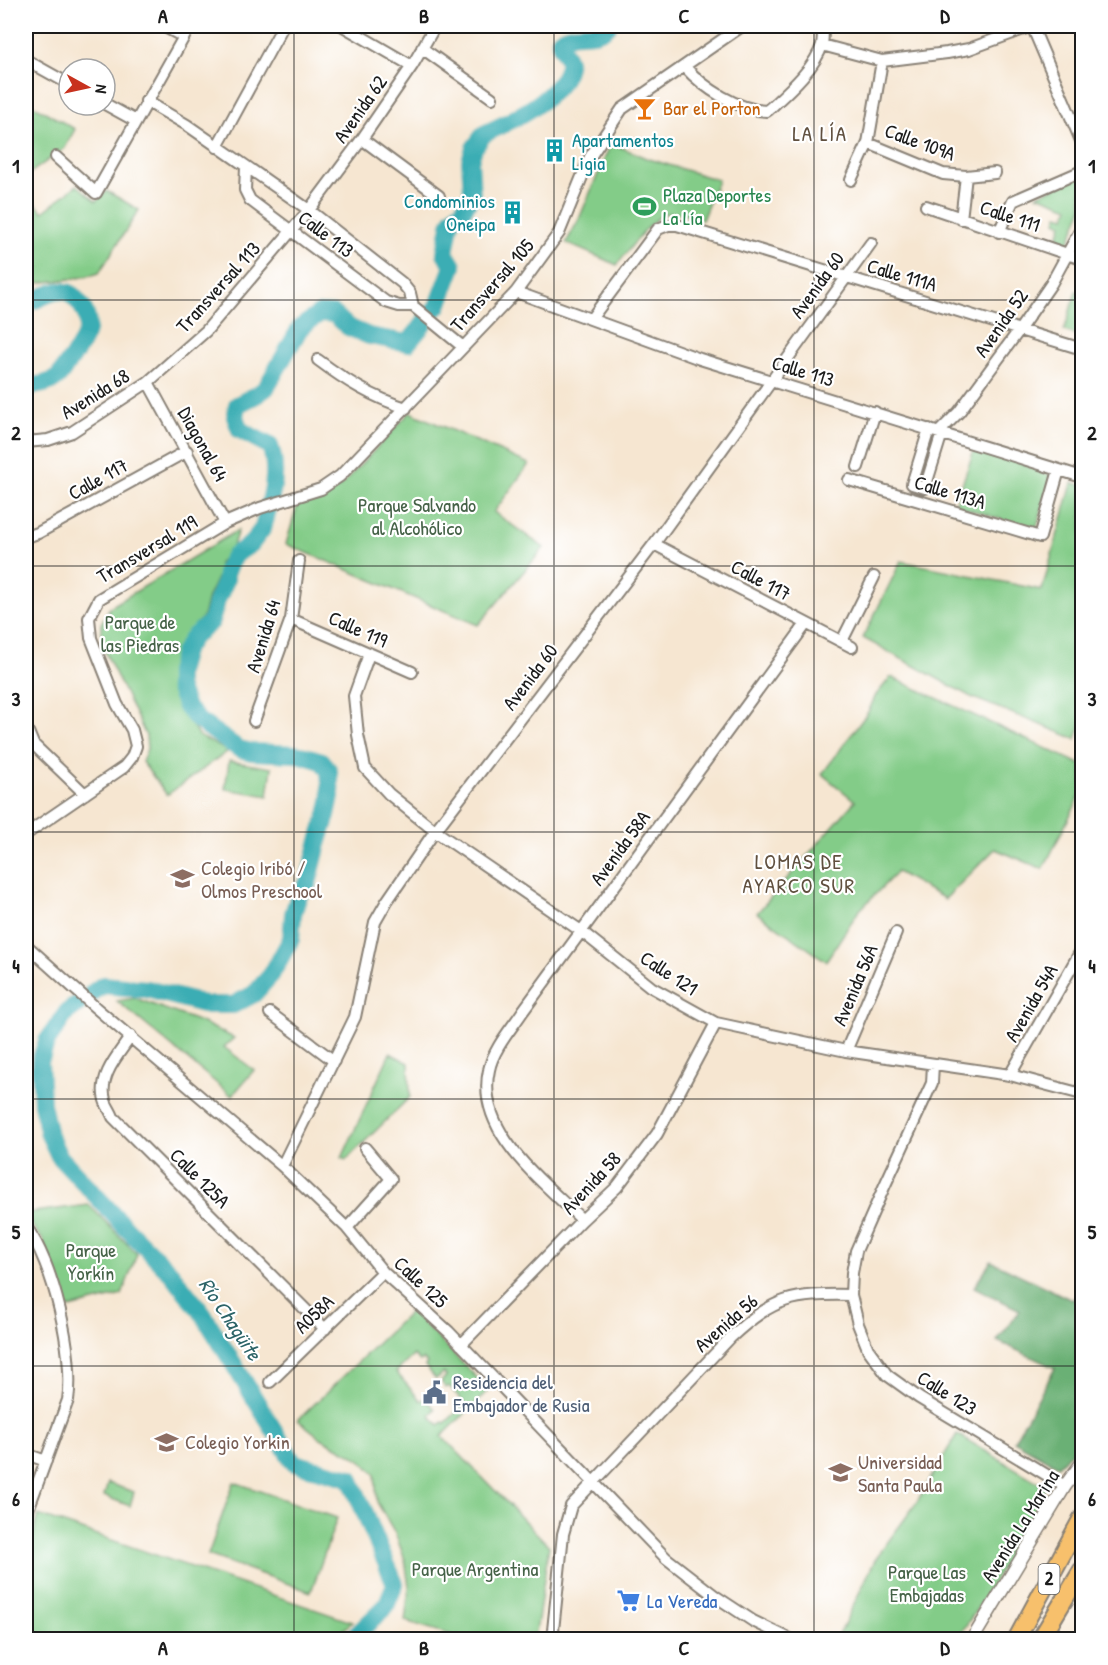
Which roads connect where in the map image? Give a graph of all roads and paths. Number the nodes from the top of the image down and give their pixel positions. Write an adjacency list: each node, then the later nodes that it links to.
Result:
1 (163, 26): 9 (street)
2 (190, 26): 9 (street)
3 (283, 26): 24 (street)
4 (343, 26): 14 (street)
5 (435, 26): 11 (street, Avenida 62)
6 (742, 26): 15 (street, Transversal 105)
7 (823, 26): 10 (street)
8 (1032, 26): 13 (street); 23 (street)
9 (184, 37): 18 (street)
10 (822, 45): 13 (street); 15 (street)
11 (422, 48): 14 (street, Avenida 62); 17 (street)
12 (26, 60): 16 (street)
13 (882, 61): 22 (street)
14 (411, 66): 21 (street, Avenida 62)
15 (685, 67): 42 (street, Transversal 105)
16 (57, 77)
17 (492, 98)
18 (146, 101): 20 (street); 24 (street, Calle 113)
19 (117, 111): 20 (street)
20 (136, 121): 25 (street)
21 (362, 139): 31 (street); 33 (street, Avenida 62)
22 (868, 143): 29 (street, Calle 109A); 30 (street)
23 (1083, 143)
24 (217, 147): 26 (street, Calle 113)
25 (56, 156)
26 (246, 167): 33 (street, Calle 113); 36 (street, Calle 113)
27 (1083, 171): 37 (street)
28 (995, 173): 29 (street, Calle 109A)
29 (966, 176): 34 (street)
30 (851, 180)
31 (439, 196)
32 (926, 206): 34 (street, Calle 111)
33 (309, 210): 36 (street, Transversal 113); 43 (street, Calle 113)
34 (960, 219): 37 (street, Calle 111)
35 (1083, 227): 39 (street, Avenida 52)
36 (292, 231): 43 (street, Calle 113); 50 (street, Transversal 113)
37 (999, 232): 39 (street, Calle 111)
38 (871, 243): 41 (street, Avenida 60)
39 (1067, 253): 40 (street, Calle 111); 45 (street, Avenida 52)
40 (1083, 259)
41 (845, 277): 44 (street, Calle 111A); 45 (street, Calle 111A); 49 (street, Avenida 60)
42 (516, 292): 44 (street, Calle 113); 46 (street, Transversal 105)
43 (417, 309): 46 (street, Calle 113)
44 (591, 320): 49 (street, Calle 113)
45 (1020, 329): 47 (street, Calle 111A); 53 (street, Avenida 52)
46 (463, 347): 51 (street, Transversal 105)
47 (1083, 350)
48 (318, 360): 51 (street)
49 (771, 379): 52 (street, Calle 113); 62 (street, Avenida 60)
50 (148, 382): 54 (street, Avenida 68); 55 (street, Diagonal 64)
51 (406, 408): 60 (street, Transversal 105)
52 (874, 412): 53 (street, Calle 113); 56 (street)
53 (937, 431): 57 (street, Calle 113)
54 (26, 442)
55 (187, 451): 60 (street, Diagonal 64); 61 (street, Calle 117)
56 (858, 467)
57 (1059, 470): 58 (street, Calle 113); 59 (street, Calle 113A)
58 (1083, 477)
59 (849, 480)
60 (225, 523): 73 (street, Transversal 119)
61 (26, 537)
62 (654, 544): 66 (street, Calle 117); 74 (street, Avenida 60)
63 (299, 561): 65 (street, Avenida 64)
64 (874, 577): 67 (street)
65 (291, 619): 69 (street, Calle 119); 71 (street, Avenida 64)
66 (806, 624): 67 (street, Calle 117); 76 (street, Avenida 58A)
67 (842, 641): 68 (street, Calle 117)
68 (852, 647)
69 (369, 654): 70 (street, Calle 119); 74 (street, Calle 121)
70 (412, 672)
71 (254, 721)
72 (26, 727): 73 (street)
73 (85, 794): 75 (street, Transversal 119)
74 (435, 831): 76 (street, Calle 121); 84 (street, Avenida 60)
75 (26, 834)
76 (581, 931): 81 (street, Calle 121); 90 (street, Avenida 58A)
77 (896, 933): 83 (street, Avenida 56A)
78 (26, 945): 82 (street, Calle 125)
79 (1083, 949): 86 (street, Avenida 54A)
80 (270, 1013): 84 (street)
81 (716, 1023): 83 (street, Calle 121); 90 (street, Avenida 58)
82 (131, 1036): 89 (street, Calle 125); 95 (street, Calle 125A)
83 (846, 1051): 85 (street, Calle 121)
84 (334, 1061): 89 (street, Avenida 60)
85 (933, 1064): 86 (street, Calle 121); 94 (street)
86 (1010, 1074): 87 (street, Calle 121)
87 (1083, 1094)
88 (365, 1148): 92 (street)
89 (282, 1166): 92 (street, Calle 125)
90 (582, 1220): 96 (street, Avenida 58)
91 (26, 1227): 99 (street)
92 (347, 1228): 93 (street, Calle 125)
93 (383, 1272): 95 (street, A058A); 96 (street, Calle 125)
94 (851, 1294): 101 (street, Avenida 56); 102 (street, Calle 123)
95 (325, 1329): 97 (street, A058A)
96 (461, 1345): 101 (street, Calle 125)
97 (270, 1382)
98 (26, 1454): 99 (street)
99 (46, 1461): 103 (street)
100 (1083, 1463): 102 (street, Avenida La Marina)
101 (594, 1481): 106 (street, Avenida 56); 107 (street, Calle 125)
102 (1065, 1486): 108 (street, Avenida La Marina)
103 (26, 1515)
104 (1083, 1518): 109 (highway, 2)
105 (1083, 1570): 110 (highway, 2)
106 (552, 1640)
107 (792, 1640)
108 (972, 1640)
109 (1016, 1640)
110 (1040, 1640)

